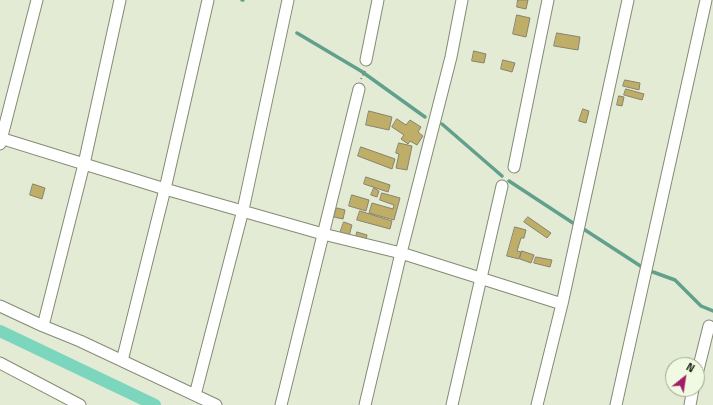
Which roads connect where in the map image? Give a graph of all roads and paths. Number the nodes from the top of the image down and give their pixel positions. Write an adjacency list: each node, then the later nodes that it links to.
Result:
1 (37, 0): 13 (street)
2 (120, 0): 14 (street)
3 (208, 0): 17 (street)
4 (288, 0): 18 (street)
5 (378, 0): 10 (street)
6 (462, 0): 20 (street)
7 (548, 0): 15 (street)
8 (628, 0): 22 (street)
9 (706, 0): 36 (street)
10 (366, 65): 11 (path)
11 (362, 77)
12 (359, 89): 19 (street)
13 (0, 140): 14 (street)
14 (84, 164): 17 (street); 24 (street)
15 (514, 167)
16 (502, 186): 21 (street)
17 (165, 189): 18 (street); 27 (street)
18 (243, 210): 19 (street); 29 (street)
19 (323, 234): 20 (street); 32 (street)
20 (401, 252): 21 (street); 33 (street)
21 (480, 278): 22 (street); 34 (street)
22 (562, 304): 35 (street)
23 (0, 306): 24 (street)
24 (43, 326): 27 (street)
25 (709, 326): 26 (street)
26 (701, 357)
27 (122, 361): 29 (street)
28 (0, 363): 30 (street)
29 (195, 395): 31 (street)
30 (80, 405)
31 (216, 405)
32 (281, 405)
33 (365, 405)
34 (452, 405)
35 (538, 405)
36 (616, 405)

